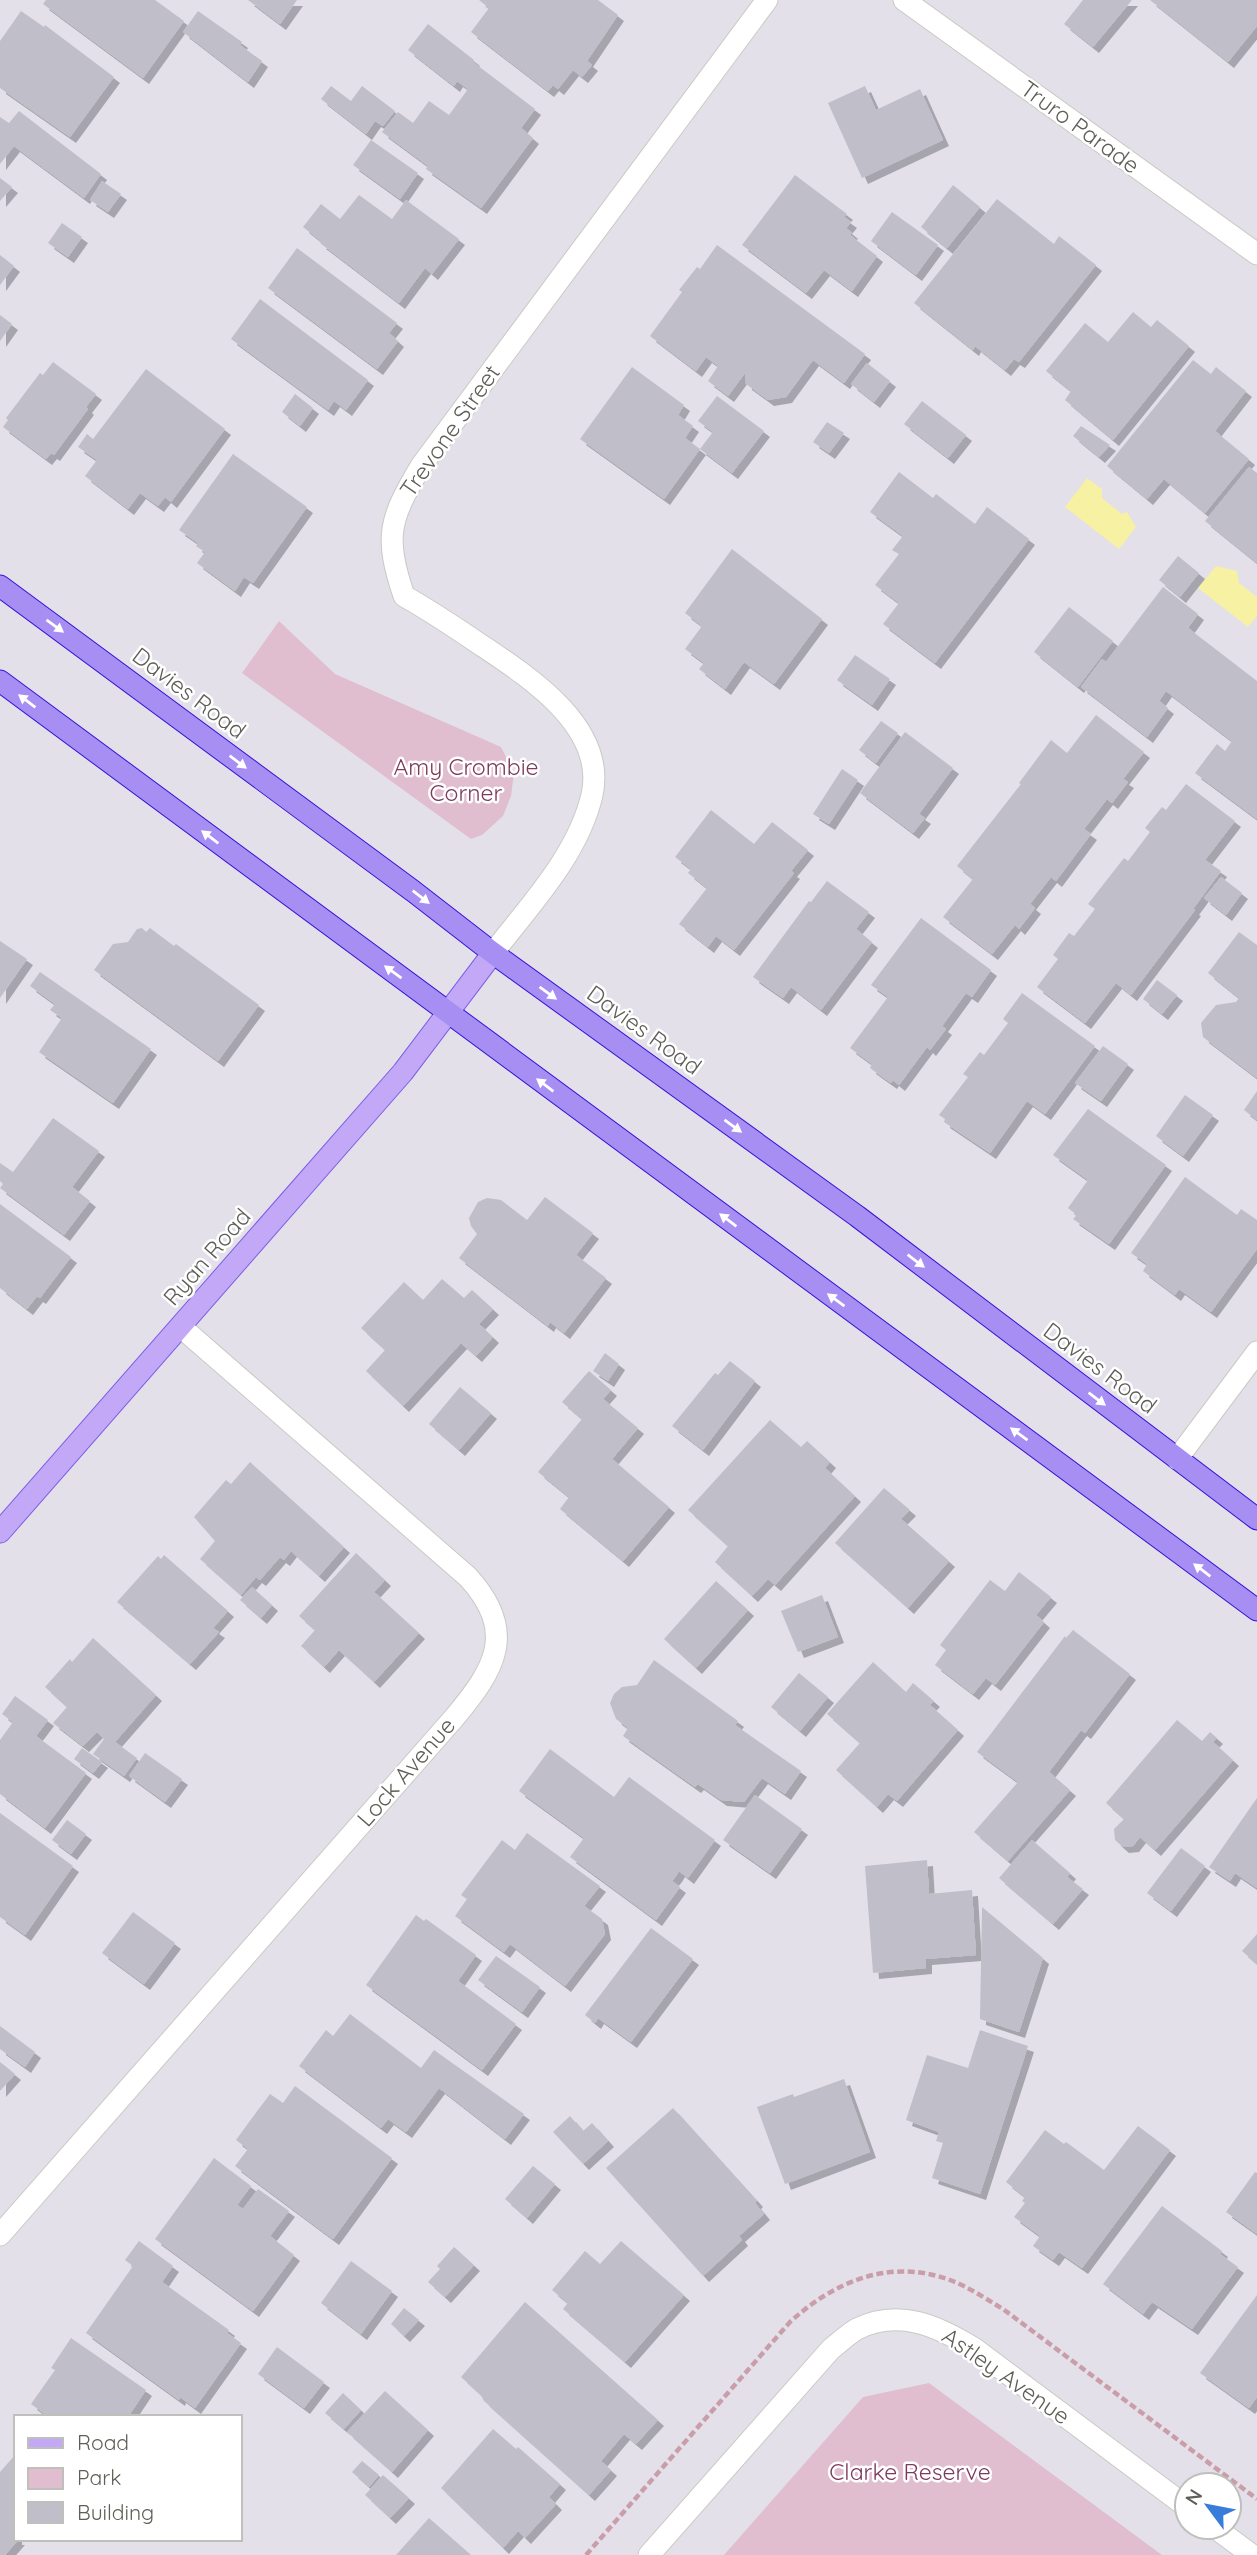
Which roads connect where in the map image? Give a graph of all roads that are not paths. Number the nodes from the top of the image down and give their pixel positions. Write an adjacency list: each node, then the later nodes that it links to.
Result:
1 (767, 0): 6 (street, Trevone Street)
2 (904, 0): 3 (street, Truro Parade)
3 (1257, 254)
4 (0, 586): 6 (highway, Davies Road, one-way to 6)
5 (0, 681): 7 (highway, one-way to 5)
6 (493, 953): 7 (main road, Ryan Road); 10 (highway, Davies Road, one-way to 10)
7 (448, 1013): 8 (main road, Ryan Road); 13 (highway, one-way to 7)
8 (181, 1327): 12 (main road, Ryan Road); 14 (street, Lock Avenue)
9 (1257, 1352): 10 (street)
10 (1177, 1460): 11 (highway, Davies Road)
11 (1257, 1519)
12 (0, 1532)
13 (1257, 1610)
14 (0, 2235)
15 (1173, 2497): 17 (street, Astley Avenue)
16 (1233, 2541): 18 (street)
17 (649, 2555)
18 (1252, 2555)

